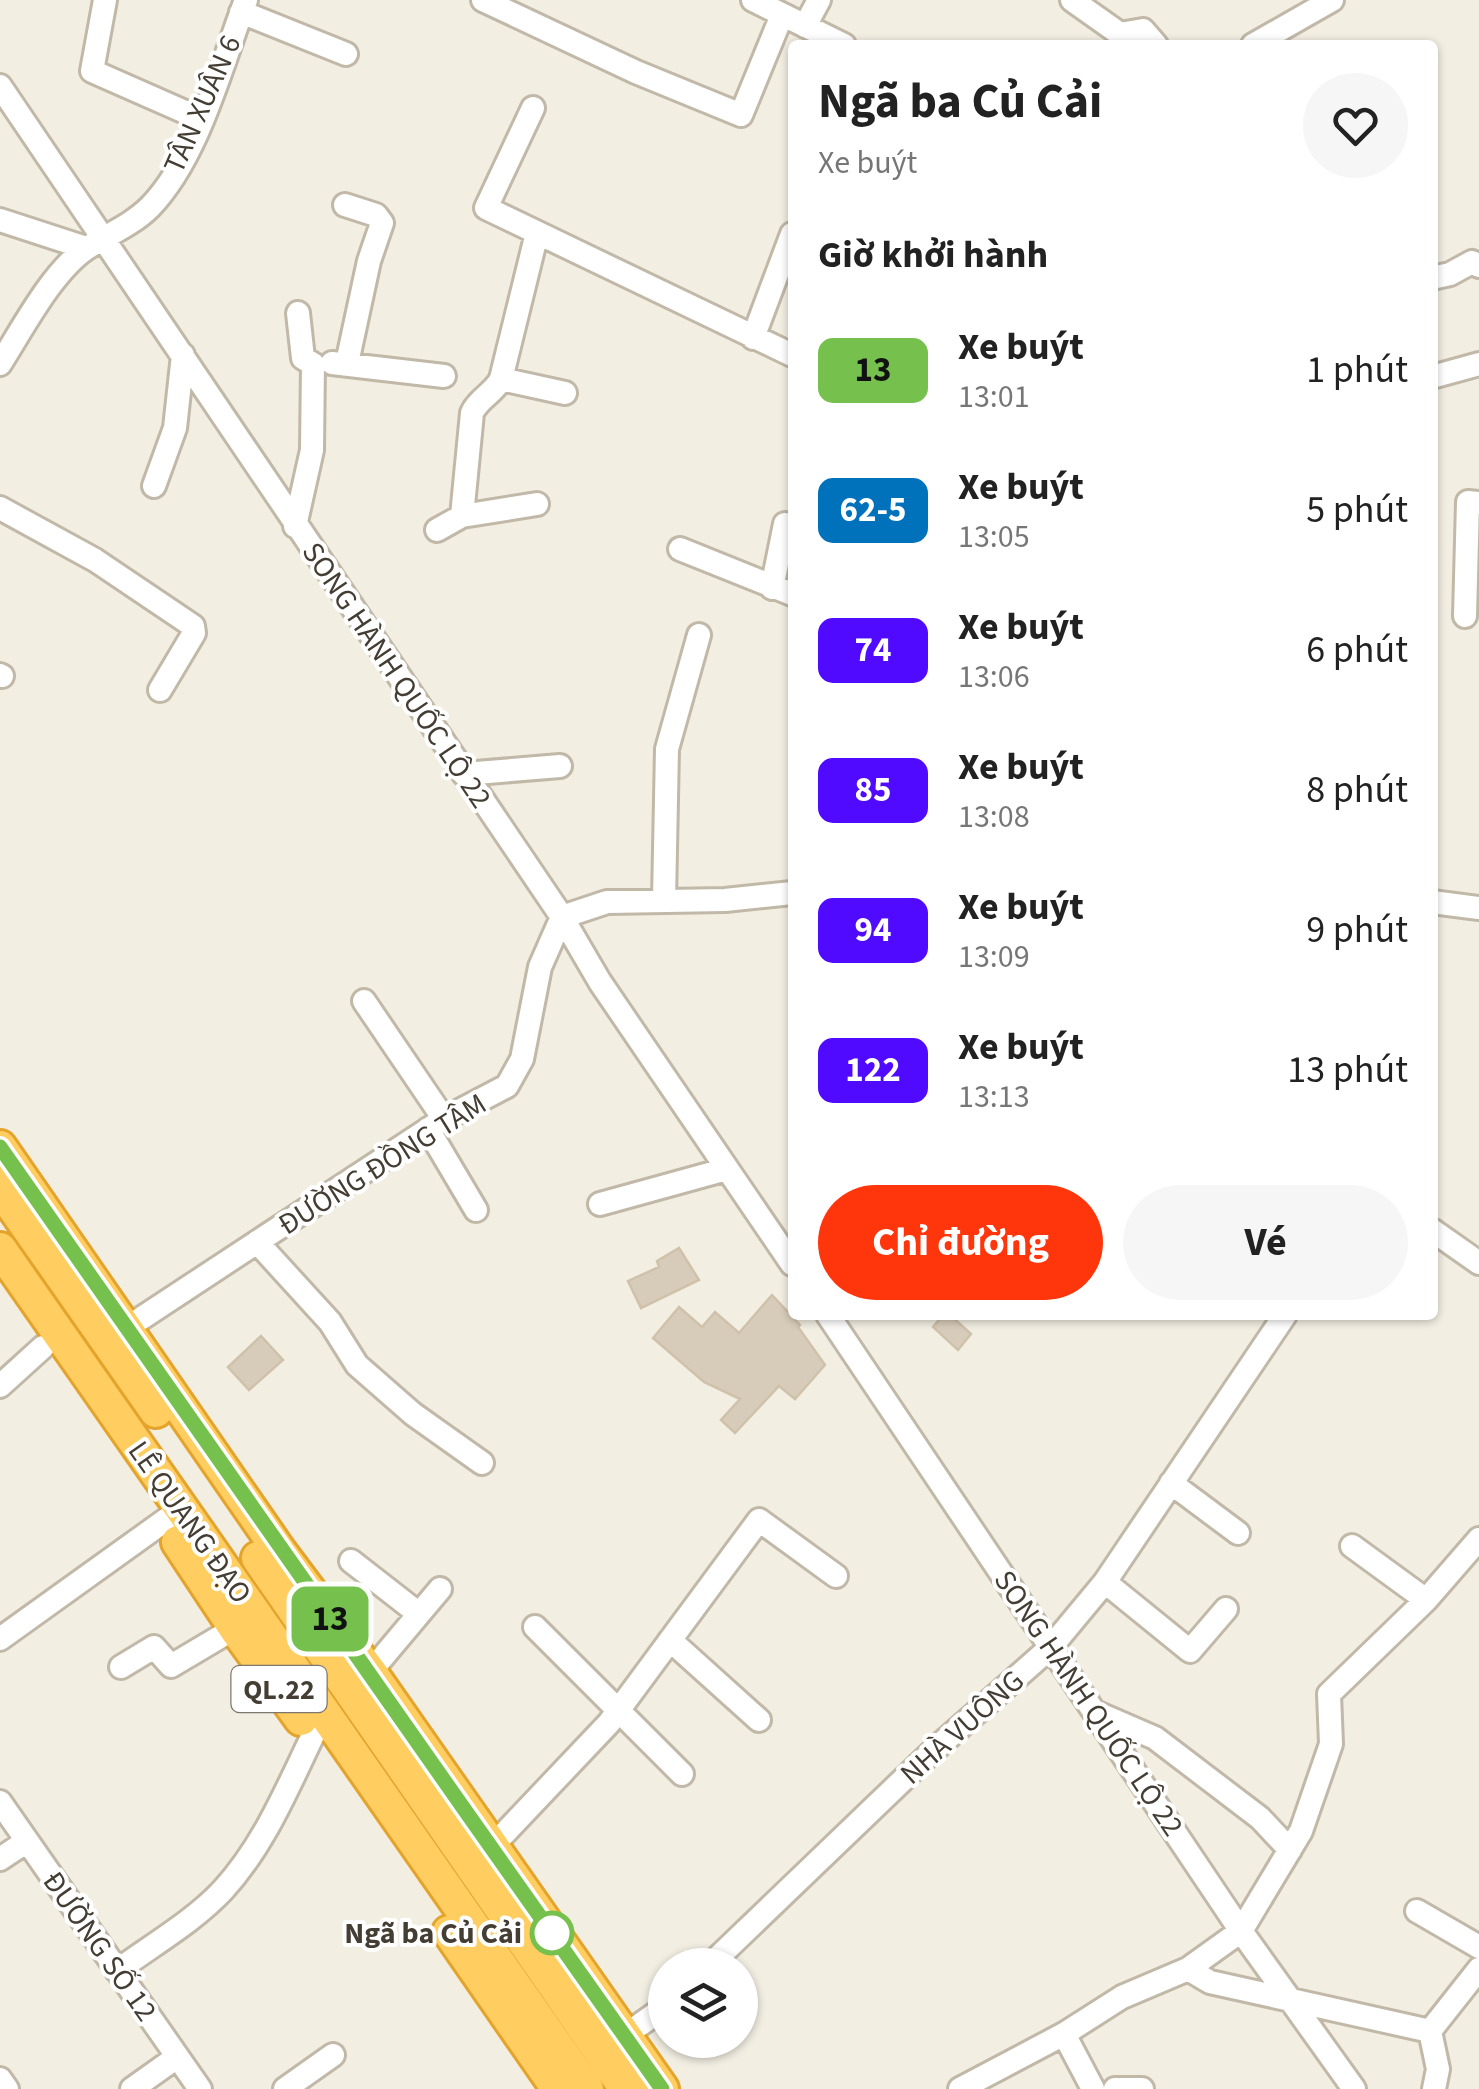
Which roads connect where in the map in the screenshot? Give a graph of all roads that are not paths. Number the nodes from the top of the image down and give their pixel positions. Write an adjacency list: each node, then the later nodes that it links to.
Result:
1 (105, 0): 17 (street)
2 (483, 0): 7 (street)
3 (753, 0): 9 (street)
4 (819, 0): 10 (street)
5 (1072, 0): 12 (street)
6 (1332, 0): 13 (street)
7 (509, 5): 9 (street)
8 (243, 6): 14 (street); 17 (street, TÂN XUÂN 6)
9 (782, 15): 10 (street)
10 (805, 26): 11 (street)
11 (834, 40)
12 (1152, 40)
13 (1262, 40)
14 (346, 54)
15 (0, 86): 21 (street, SONG HÀNH QUỐC LỘ 22)
16 (533, 108): 20 (street)
17 (201, 119): 21 (street, TÂN XUÂN 6)
18 (345, 206): 29 (street)
19 (0, 220): 21 (street)
20 (537, 233): 26 (street); 35 (street)
21 (95, 245): 28 (street, SONG HÀNH QUỐC LỘ 22); 30 (street, TÂN XUÂN 6)
22 (788, 245): 26 (street)
23 (1477, 259): 24 (street)
24 (1438, 277)
25 (298, 313): 31 (street)
26 (753, 338): 27 (street)
27 (788, 352)
28 (183, 355): 37 (street); 43 (street, SONG HÀNH QUỐC LỘ 22)
29 (346, 363): 31 (street); 34 (street)
30 (0, 364)
31 (313, 364): 43 (street)
32 (1479, 364): 33 (street)
33 (1438, 375)
34 (444, 376)
35 (501, 379): 36 (street); 41 (street)
36 (566, 393)
37 (154, 486)
38 (1479, 503): 47 (street)
39 (537, 504): 41 (street)
40 (0, 508): 49 (street)
41 (462, 516): 44 (street)
42 (787, 517): 46 (street)
43 (295, 526): 51 (street, SONG HÀNH QUỐC LỘ 22)
44 (436, 530)
45 (680, 550): 46 (street)
46 (782, 591)
47 (1465, 616)
48 (699, 635): 53 (street)
49 (160, 690)
50 (560, 766): 51 (street)
51 (464, 774): 56 (street, SONG HÀNH QUỐC LỘ 22)
52 (788, 893): 53 (street)
53 (664, 900): 56 (street)
54 (1438, 903): 55 (street)
55 (1479, 908)
56 (562, 917): 58 (street, ĐƯỜNG ĐỒNG TÂM); 60 (street, SONG HÀNH QUỐC LỘ 22)
57 (364, 1000): 58 (street)
58 (437, 1124): 63 (street); 65 (street, ĐƯỜNG ĐỒNG TÂM)
59 (0, 1148): 72 (highway, LÊ QUANG ĐẠO / QL.22)
60 (728, 1169): 62 (street); 67 (street, SONG HÀNH QUỐC LỘ 22)
61 (0, 1188): 72 (highway, LÊ QUANG ĐẠO / QL.22)
62 (600, 1204)
63 (476, 1210)
64 (1438, 1234): 68 (street)
65 (258, 1242): 72 (street, ĐƯỜNG ĐỒNG TÂM); 75 (street)
66 (0, 1249): 77 (highway, LÊ QUANG ĐẠO / QL.22)
67 (788, 1258)
68 (1479, 1263)
69 (0, 1288): 73 (highway, LÊ QUANG ĐẠO / QL.22)
70 (831, 1320): 92 (street, SONG HÀNH QUỐC LỘ 22)
71 (1276, 1320): 76 (street, NHÀ VUÔNG)
72 (117, 1335): 94 (highway, LÊ QUANG ĐẠO / QL.22)
73 (42, 1347): 74 (street); 77 (highway, LÊ QUANG ĐẠO / QL.22)
74 (0, 1386)
75 (482, 1463)
76 (1171, 1484): 78 (street); 83 (street, NHÀ VUÔNG)
77 (173, 1515): 89 (highway, LÊ QUANG ĐẠO / QL.22); 90 (street); 125 (highway, LÊ QUANG ĐẠO / QL.22)
78 (1238, 1533)
79 (1479, 1539): 85 (street)
80 (1352, 1546): 85 (street)
81 (351, 1561): 87 (street)
82 (836, 1576): 91 (street)
83 (1105, 1582): 86 (street); 92 (street, NHÀ VUÔNG)
84 (440, 1589): 87 (street)
85 (1426, 1600): 102 (street)
86 (1226, 1610)
87 (420, 1614): 94 (street)
88 (535, 1627): 95 (street)
89 (234, 1628): 93 (street); 98 (highway, LÊ QUANG ĐẠO / QL.22)
90 (0, 1639)
91 (670, 1640): 95 (street); 97 (street)
92 (1052, 1647): 96 (street, SONG HÀNH QUỐC LỘ 22); 108 (street, NHÀ VUÔNG)
93 (121, 1667)
94 (361, 1682): 103 (highway, LÊ QUANG ĐẠO / QL.22)
95 (618, 1712): 99 (street); 103 (street)
96 (1095, 1712): 102 (street); 106 (street, SONG HÀNH QUỐC LỘ 22)
97 (759, 1720)
98 (313, 1735): 111 (street); 124 (highway, LÊ QUANG ĐẠO / QL.22)
99 (682, 1774)
100 (0, 1802): 101 (street, ĐƯỜNG SỐ 12)
101 (27, 1841): 104 (street); 111 (street, ĐƯỜNG SỐ 12)
102 (1290, 1850): 106 (street)
103 (482, 1857): 116 (highway, LÊ QUANG ĐẠO / QL.22); 126 (highway, LÊ QUANG ĐẠO / QL.22)
104 (0, 1859)
105 (1417, 1911): 107 (street)
106 (1241, 1931): 110 (street); 112 (street, SONG HÀNH QUỐC LỘ 22)
107 (1479, 1947)
108 (728, 1948)
109 (1479, 1969): 114 (street)
110 (1188, 1970): 112 (street); 115 (street)
111 (117, 1971): 118 (street, ĐƯỜNG SỐ 12)
112 (1293, 2002): 114 (street); 132 (street, SONG HÀNH QUỐC LỘ 22)
113 (648, 2019): 116 (street)
114 (1430, 2031): 133 (street)
115 (1064, 2034): 128 (street); 129 (street)
116 (624, 2036): 127 (highway, LÊ QUANG ĐẠO / QL.22)
117 (333, 2054): 123 (street)
118 (177, 2058): 121 (street); 122 (street, ĐƯỜNG SỐ 12)
119 (0, 2079): 120 (street)
120 (7, 2089)
121 (132, 2089)
122 (200, 2089)
123 (285, 2089)
124 (558, 2089)
125 (587, 2089)
126 (626, 2089)
127 (662, 2089)
128 (960, 2089)
129 (1093, 2089)
130 (1115, 2089): 131 (street)
131 (1142, 2089)
132 (1354, 2089)
133 (1434, 2089)

